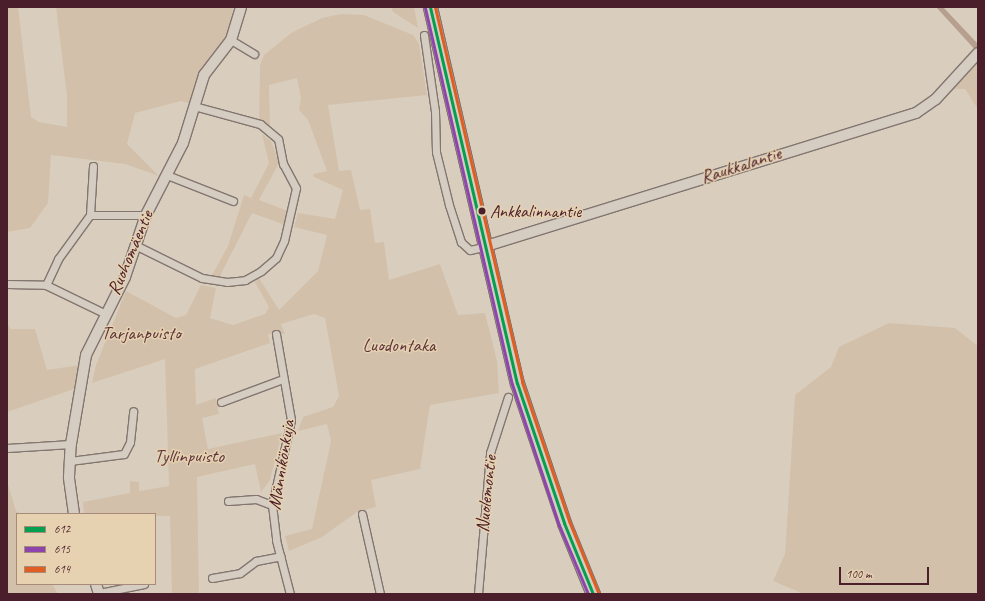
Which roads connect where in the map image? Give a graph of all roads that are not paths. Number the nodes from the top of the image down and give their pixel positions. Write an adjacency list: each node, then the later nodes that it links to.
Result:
1 (241, 7): 4 (street, Ruohomäentie)
2 (430, 7): 14 (highway)
3 (424, 36): 14 (street)
4 (231, 40): 5 (street); 7 (street, Ruohomäentie)
5 (254, 54)
6 (976, 55): 14 (street, Raukkalantie)
7 (194, 106): 9 (street, Ruohomäentie); 13 (street)
8 (93, 166): 11 (street)
9 (167, 175): 10 (street); 12 (street, Ruohomäentie)
10 (233, 201)
11 (90, 215): 12 (street); 16 (street)
12 (146, 215): 13 (street, Ruohomäentie)
13 (137, 246): 17 (street, Ruohomäentie)
14 (483, 247): 37 (highway)
15 (7, 284): 16 (street)
16 (46, 285): 17 (street)
17 (104, 313): 23 (street, Ruohomäentie)
18 (276, 334): 19 (street, Männikönkuja)
19 (283, 379): 21 (street); 27 (street, Männikönkuja)
20 (508, 397): 36 (street, Nuolemontie)
21 (221, 402)
22 (133, 411): 25 (street)
23 (71, 444): 24 (street); 25 (street, Ruohomäentie)
24 (7, 448)
25 (70, 462): 28 (street, Ruohomäentie)
26 (228, 501): 27 (street)
27 (272, 505): 30 (street, Männikönkuja)
28 (74, 513)
29 (362, 514): 35 (street)
30 (281, 556): 31 (street); 34 (street, Männikönkuja)
31 (212, 578)
32 (136, 585): 33 (street)
33 (98, 590)
34 (290, 594)
35 (380, 594)
36 (478, 594)
37 (593, 594)

